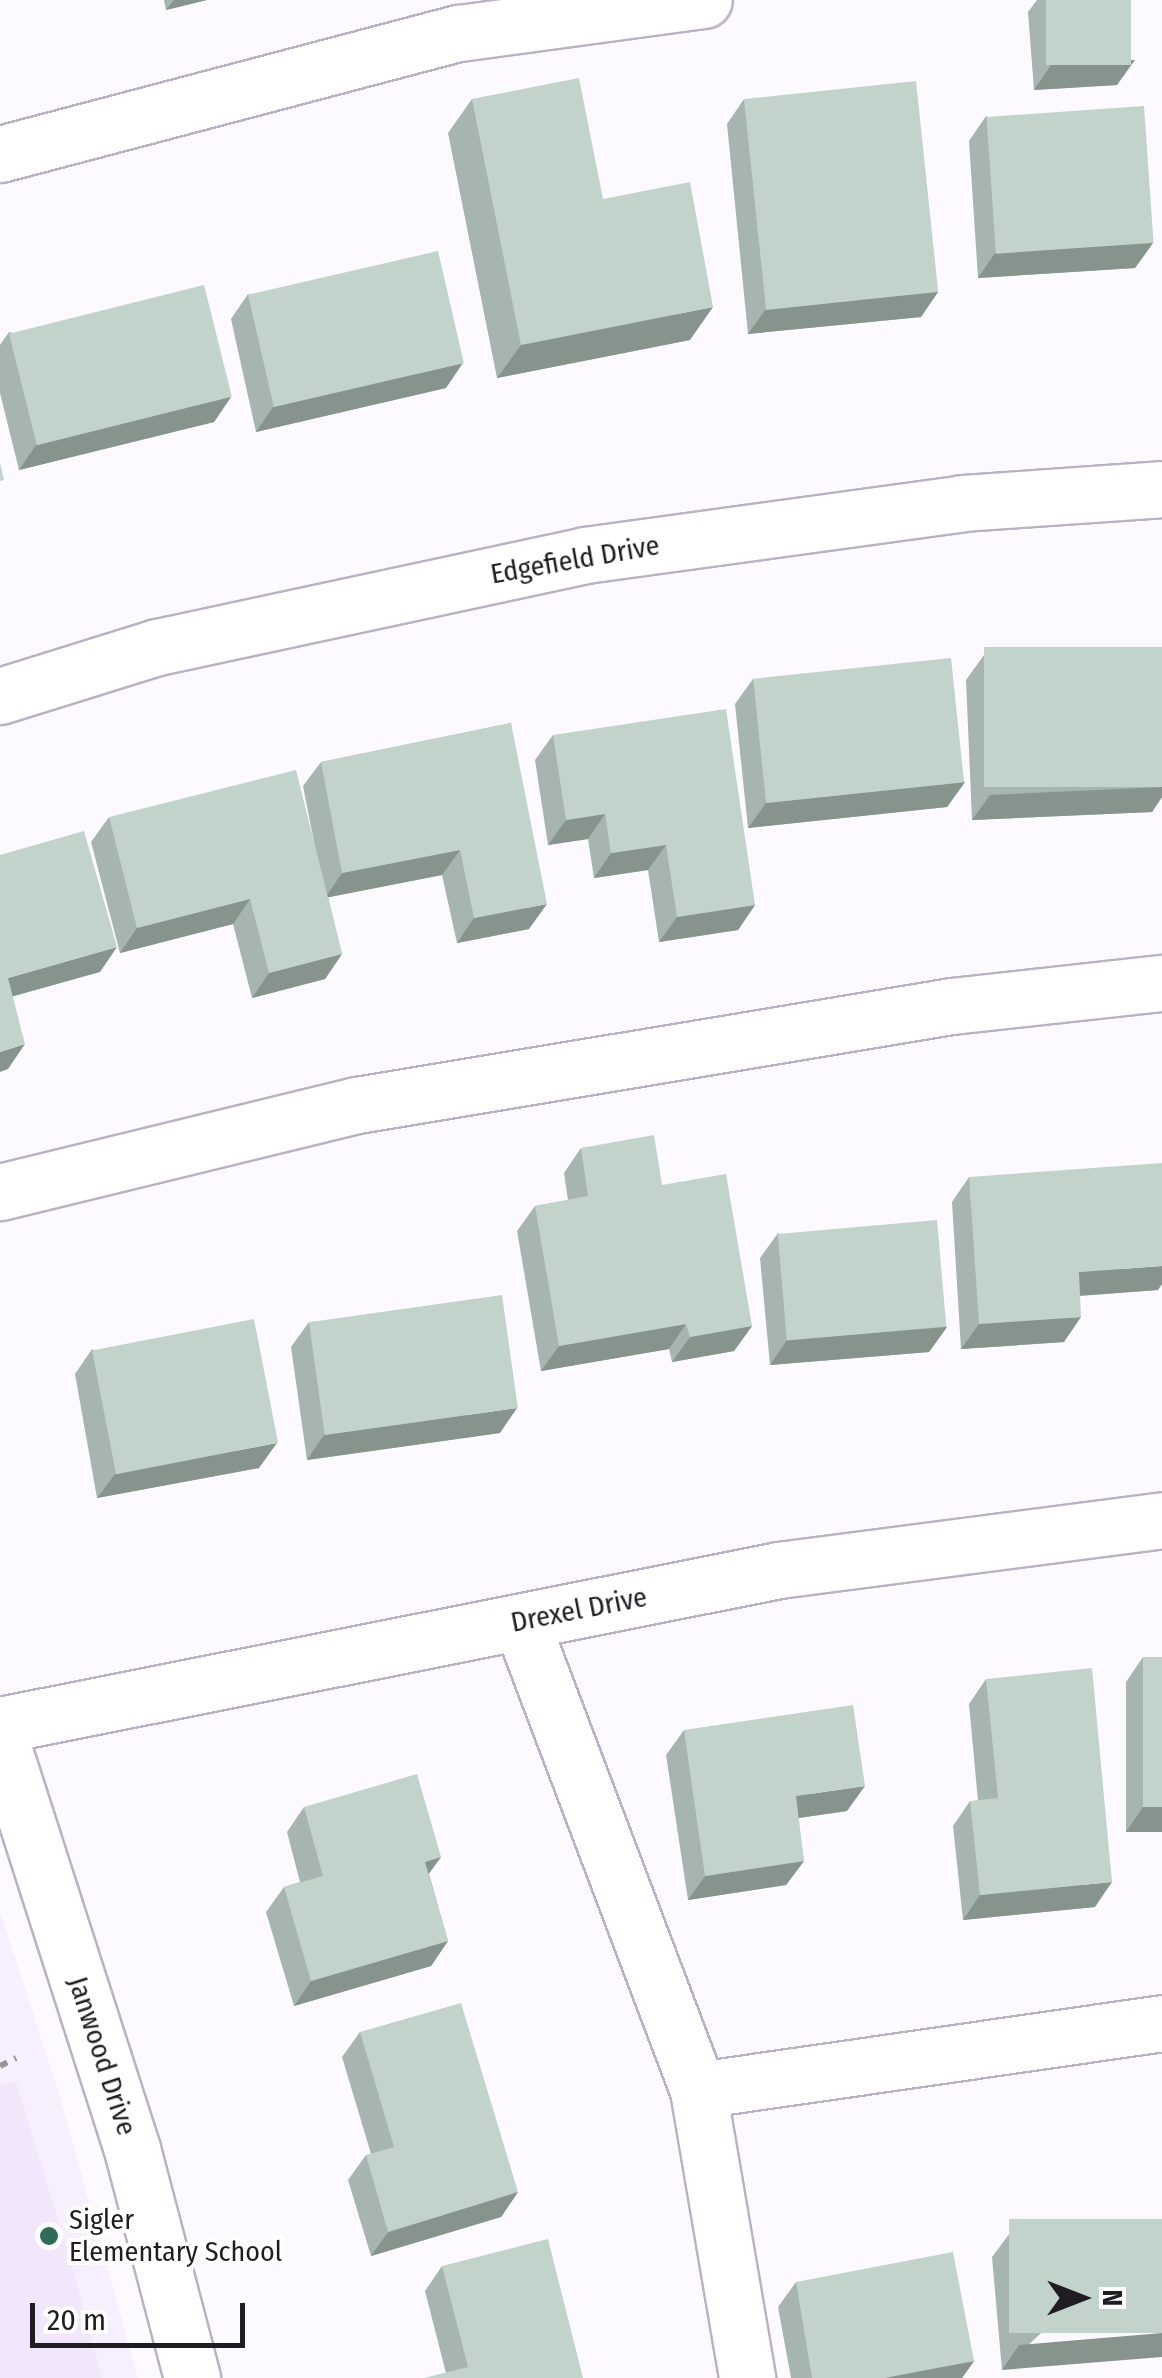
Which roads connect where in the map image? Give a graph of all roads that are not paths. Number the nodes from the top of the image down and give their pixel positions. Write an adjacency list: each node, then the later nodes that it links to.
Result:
1 (704, 0): 2 (street)
2 (0, 154)
3 (1162, 489): 4 (street, Edgefield Drive)
4 (0, 696)
5 (1162, 983): 6 (street)
6 (0, 1192)
7 (1162, 1520): 8 (street, Drexel Drive)
8 (521, 1622): 9 (street, Drexel Drive); 12 (street)
9 (0, 1725)
10 (0, 1738): 13 (street, Janwood Drive)
11 (1162, 2024): 12 (street)
12 (698, 2090): 14 (street)
13 (192, 2378)
14 (747, 2378)

